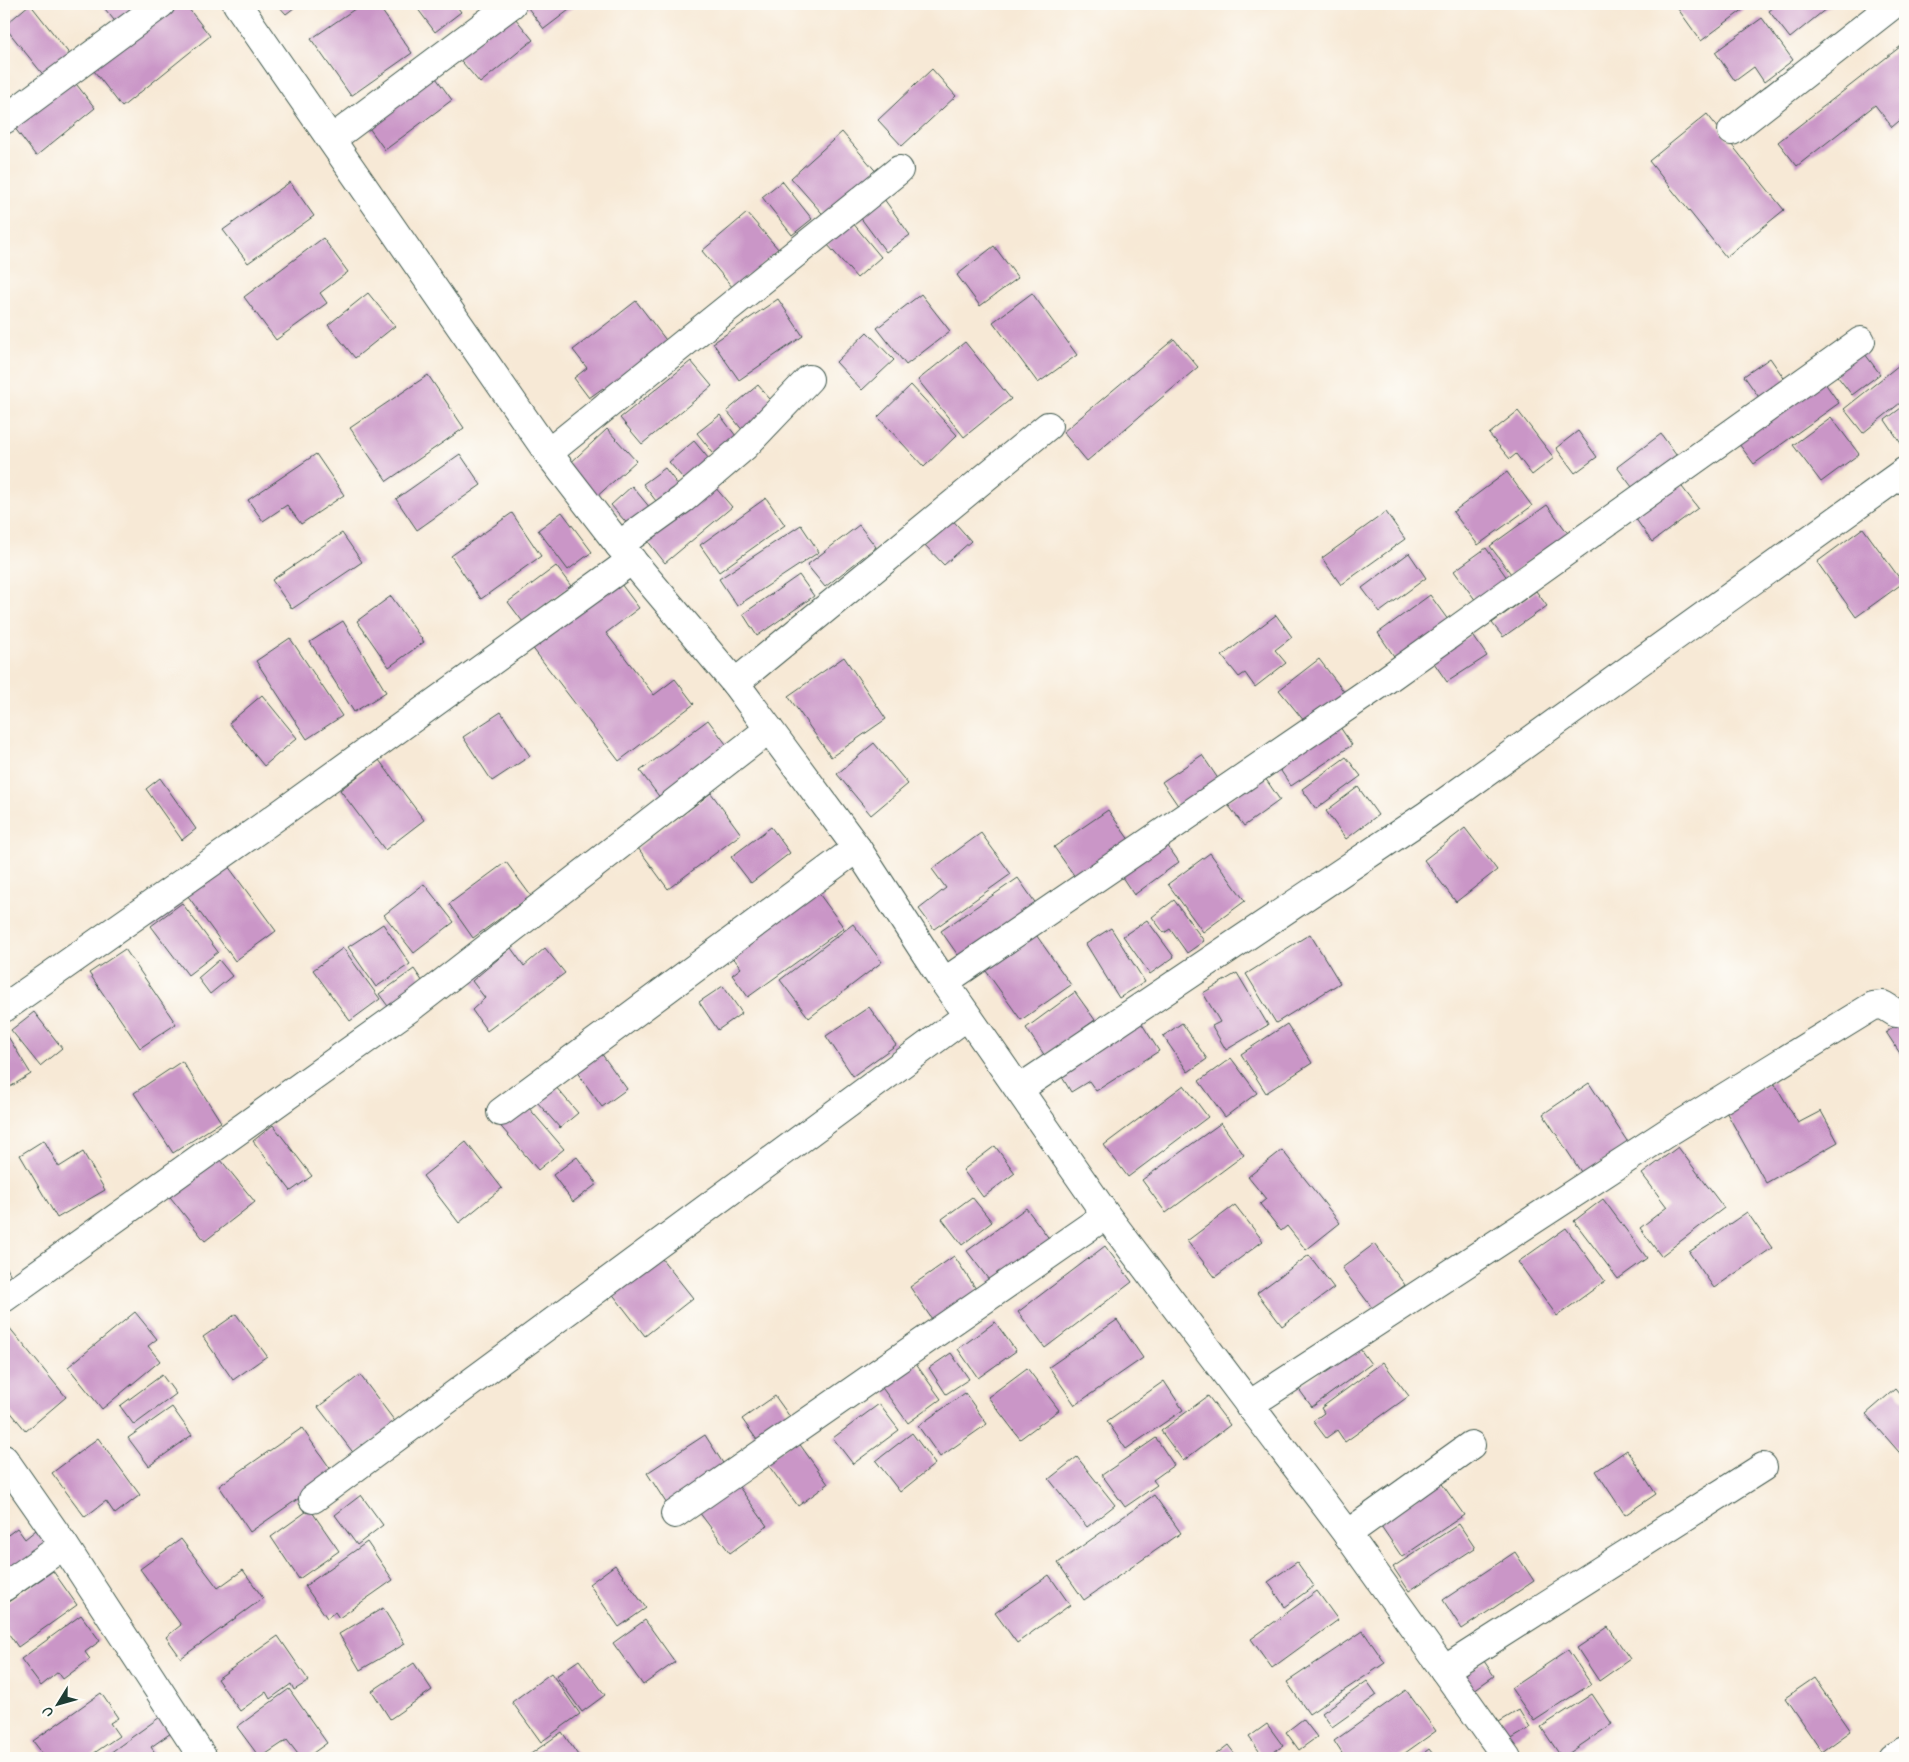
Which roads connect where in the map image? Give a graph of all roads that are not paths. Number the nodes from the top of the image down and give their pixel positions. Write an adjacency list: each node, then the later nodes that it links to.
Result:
1 (162, 4): 5 (street)
2 (238, 4): 7 (street)
3 (512, 4): 7 (street)
4 (1894, 4): 6 (street)
5 (4, 120)
6 (1732, 131)
7 (332, 139): 12 (street)
8 (899, 170): 12 (street)
9 (1861, 341): 18 (street)
10 (809, 378): 14 (street)
11 (1048, 426): 15 (street)
12 (548, 453): 14 (street)
13 (1905, 471): 22 (street)
14 (625, 553): 15 (street); 19 (street)
15 (735, 683): 16 (street)
16 (769, 729): 17 (street); 25 (street)
17 (857, 848): 18 (street); 23 (street)
18 (944, 982): 21 (street)
19 (4, 1008)
20 (1896, 1013): 26 (street)
21 (967, 1016): 22 (street); 30 (street)
22 (1019, 1088): 24 (street)
23 (501, 1112)
24 (1106, 1215): 26 (street); 31 (street)
25 (4, 1298)
26 (1249, 1405): 32 (street)
27 (1471, 1445): 32 (street)
28 (4, 1459): 33 (street)
29 (1763, 1467): 35 (street)
30 (313, 1499)
31 (675, 1514)
32 (1347, 1534): 35 (street)
33 (64, 1545): 34 (street); 37 (street)
34 (4, 1587)
35 (1444, 1670): 38 (street)
36 (1905, 1751): 39 (street)
37 (203, 1758)
38 (1507, 1758)
39 (1892, 1758)

